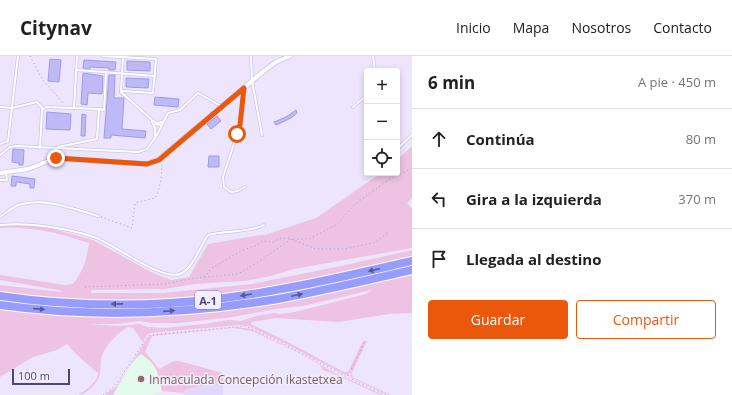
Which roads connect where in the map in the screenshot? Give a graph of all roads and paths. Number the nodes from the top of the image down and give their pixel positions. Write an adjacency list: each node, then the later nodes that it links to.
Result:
1 (18, 56): 22 (lane)
2 (30, 56): 23 (path)
3 (77, 56): 11 (lane)
4 (103, 56): 8 (lane)
5 (250, 56): 15 (lane)
6 (290, 56): 15 (street)
7 (373, 56): 10 (lane)
8 (123, 57): 9 (lane); 13 (lane)
9 (156, 57): 14 (lane)
10 (375, 68)
11 (76, 70): 12 (lane); 24 (lane)
12 (106, 72): 13 (lane); 26 (lane)
13 (122, 73): 14 (lane); 17 (lane)
14 (155, 76): 17 (lane)
15 (252, 81): 16 (street); 31 (lane)
16 (244, 88): 20 (street); 44 (lane)
17 (121, 91): 27 (lane)
18 (364, 98): 21 (lane)
19 (0, 107): 22 (lane)
20 (222, 107): 28 (lane); 39 (street)
21 (353, 107)
22 (12, 108): 25 (lane); 34 (lane)
23 (67, 108): 24 (lane); 25 (lane)
24 (74, 108): 26 (lane)
25 (43, 109): 36 (lane)
26 (99, 109): 37 (lane)
27 (152, 120): 28 (lane); 29 (lane)
28 (164, 122): 30 (lane)
29 (154, 124): 30 (lane); 33 (lane)
30 (162, 125): 33 (lane)
31 (262, 135)
32 (412, 135): 35 (lane)
33 (154, 139): 37 (lane)
34 (0, 144)
35 (400, 146)
36 (40, 148): 37 (lane); 38 (lane)
37 (55, 148)
38 (0, 155)
39 (160, 159): 41 (street); 45 (path)
40 (412, 167): 50 (path)
41 (6, 172): 42 (street); 43 (lane)
42 (0, 173)
43 (0, 180)
44 (244, 187)
45 (98, 216): 46 (lane)
46 (0, 217)
47 (0, 225): 48 (lane)
48 (264, 225)
49 (389, 232): 50 (path)
50 (290, 239): 53 (path); 53 (path)
51 (412, 261): 55 (highway, A-1, one-way to 55)
52 (412, 270): 56 (highway, A-1, one-way to 52)
53 (204, 278): 54 (path)
54 (85, 287)
55 (0, 296)
56 (0, 305)
57 (365, 341): 58 (path)
58 (347, 377): 59 (path); 60 (path)
59 (103, 395)
60 (386, 395)

